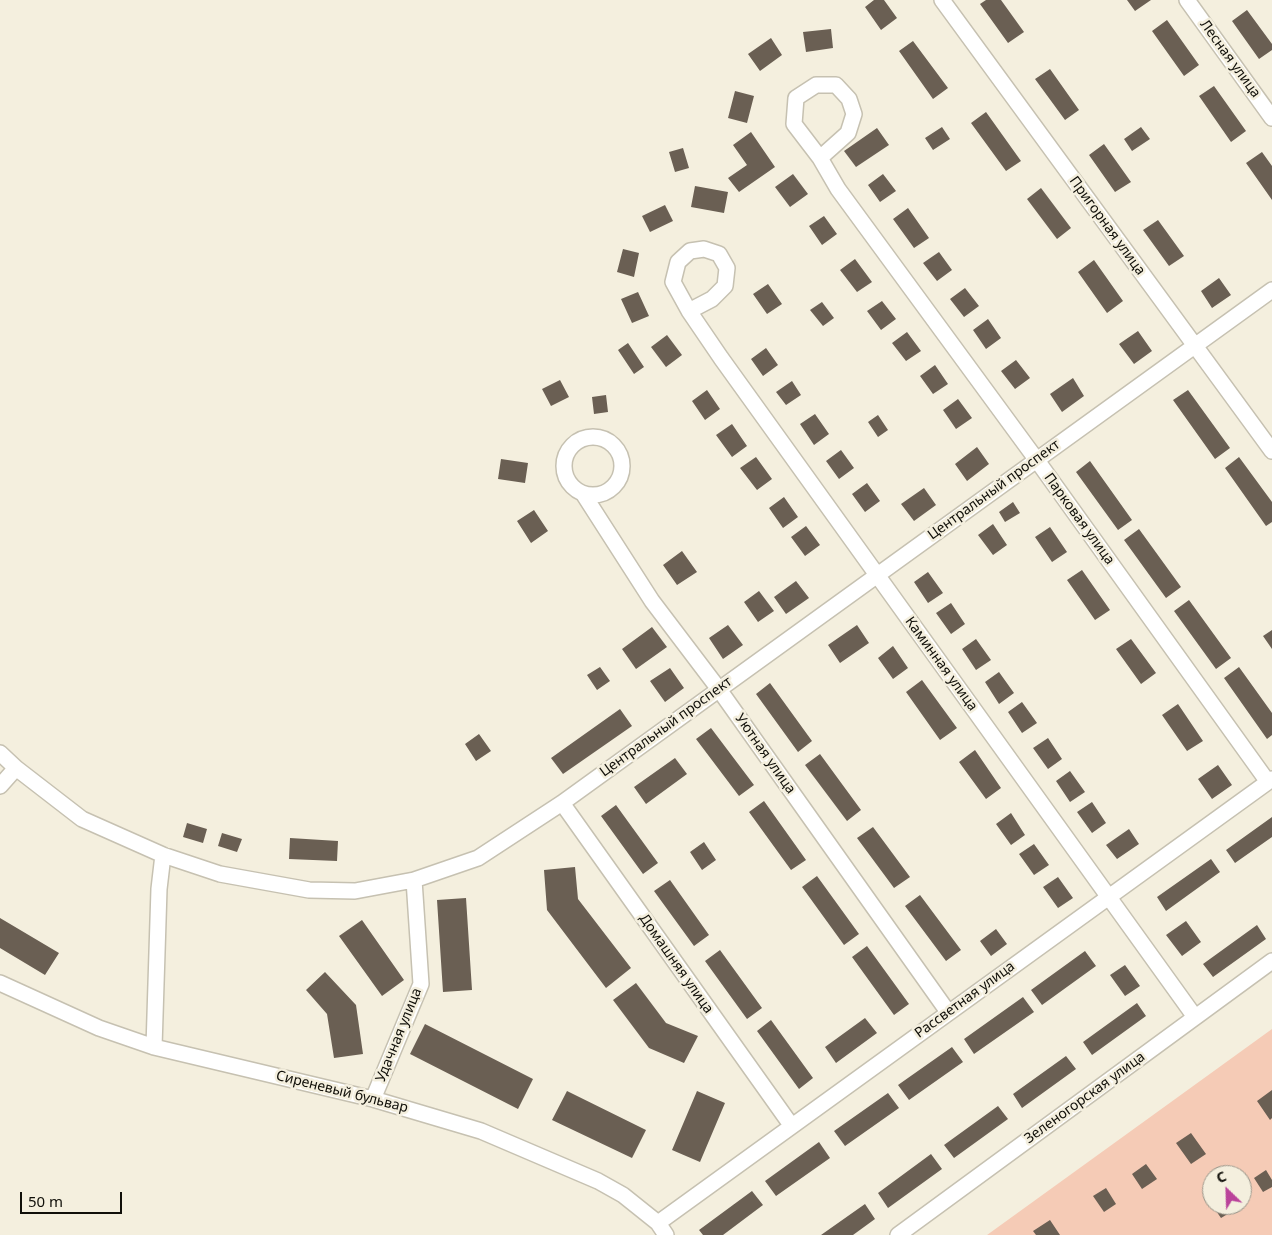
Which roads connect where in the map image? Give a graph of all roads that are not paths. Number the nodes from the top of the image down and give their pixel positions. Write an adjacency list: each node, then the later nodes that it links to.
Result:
1 (942, 0): 7 (street, Пригорная улица)
2 (1187, 0): 3 (street, Лесная улица)
3 (1272, 118)
4 (820, 158): 4 (street, Парковая улица); 9 (street, Парковая улица)
5 (1272, 290): 7 (street, Центральный проспект)
6 (688, 310): 11 (street, Каминная улица)
7 (1194, 345): 8 (street, Пригорная улица); 9 (street, Центральный проспект)
8 (1272, 451)
9 (1036, 459): 11 (street, Центральный проспект); 15 (street, Парковая улица)
10 (584, 494): 12 (street, Уютная улица)
11 (877, 574): 12 (street, Центральный проспект); 20 (street, Каминная улица)
12 (718, 688): 17 (street, Центральный проспект); 23 (street, Уютная улица)
13 (0, 753): 14 (street, Центральный проспект)
14 (16, 768): 16 (street); 18 (street, Центральный проспект)
15 (1270, 781): 20 (street, Рассветная улица)
16 (0, 786)
17 (562, 802): 19 (street, Центральный проспект); 27 (street, Домашняя улица)
18 (163, 856): 19 (street, Центральный проспект); 25 (street)
19 (414, 880): 26 (street, Удачная улица)
20 (1108, 896): 23 (street, Рассветная улица); 24 (street, Каминная улица)
21 (1272, 961): 24 (street, Зеленогорская улица)
22 (0, 983): 25 (street, Сиреневый бульвар)
23 (948, 1012): 27 (street, Рассветная улица)
24 (1195, 1017): 29 (street, Зеленогорская улица)
25 (154, 1046): 26 (street, Сиреневый бульвар)
26 (373, 1099): 28 (street, Сиреневый бульвар)
27 (791, 1125): 28 (street, Рассветная улица)
28 (662, 1229)
29 (898, 1235)

